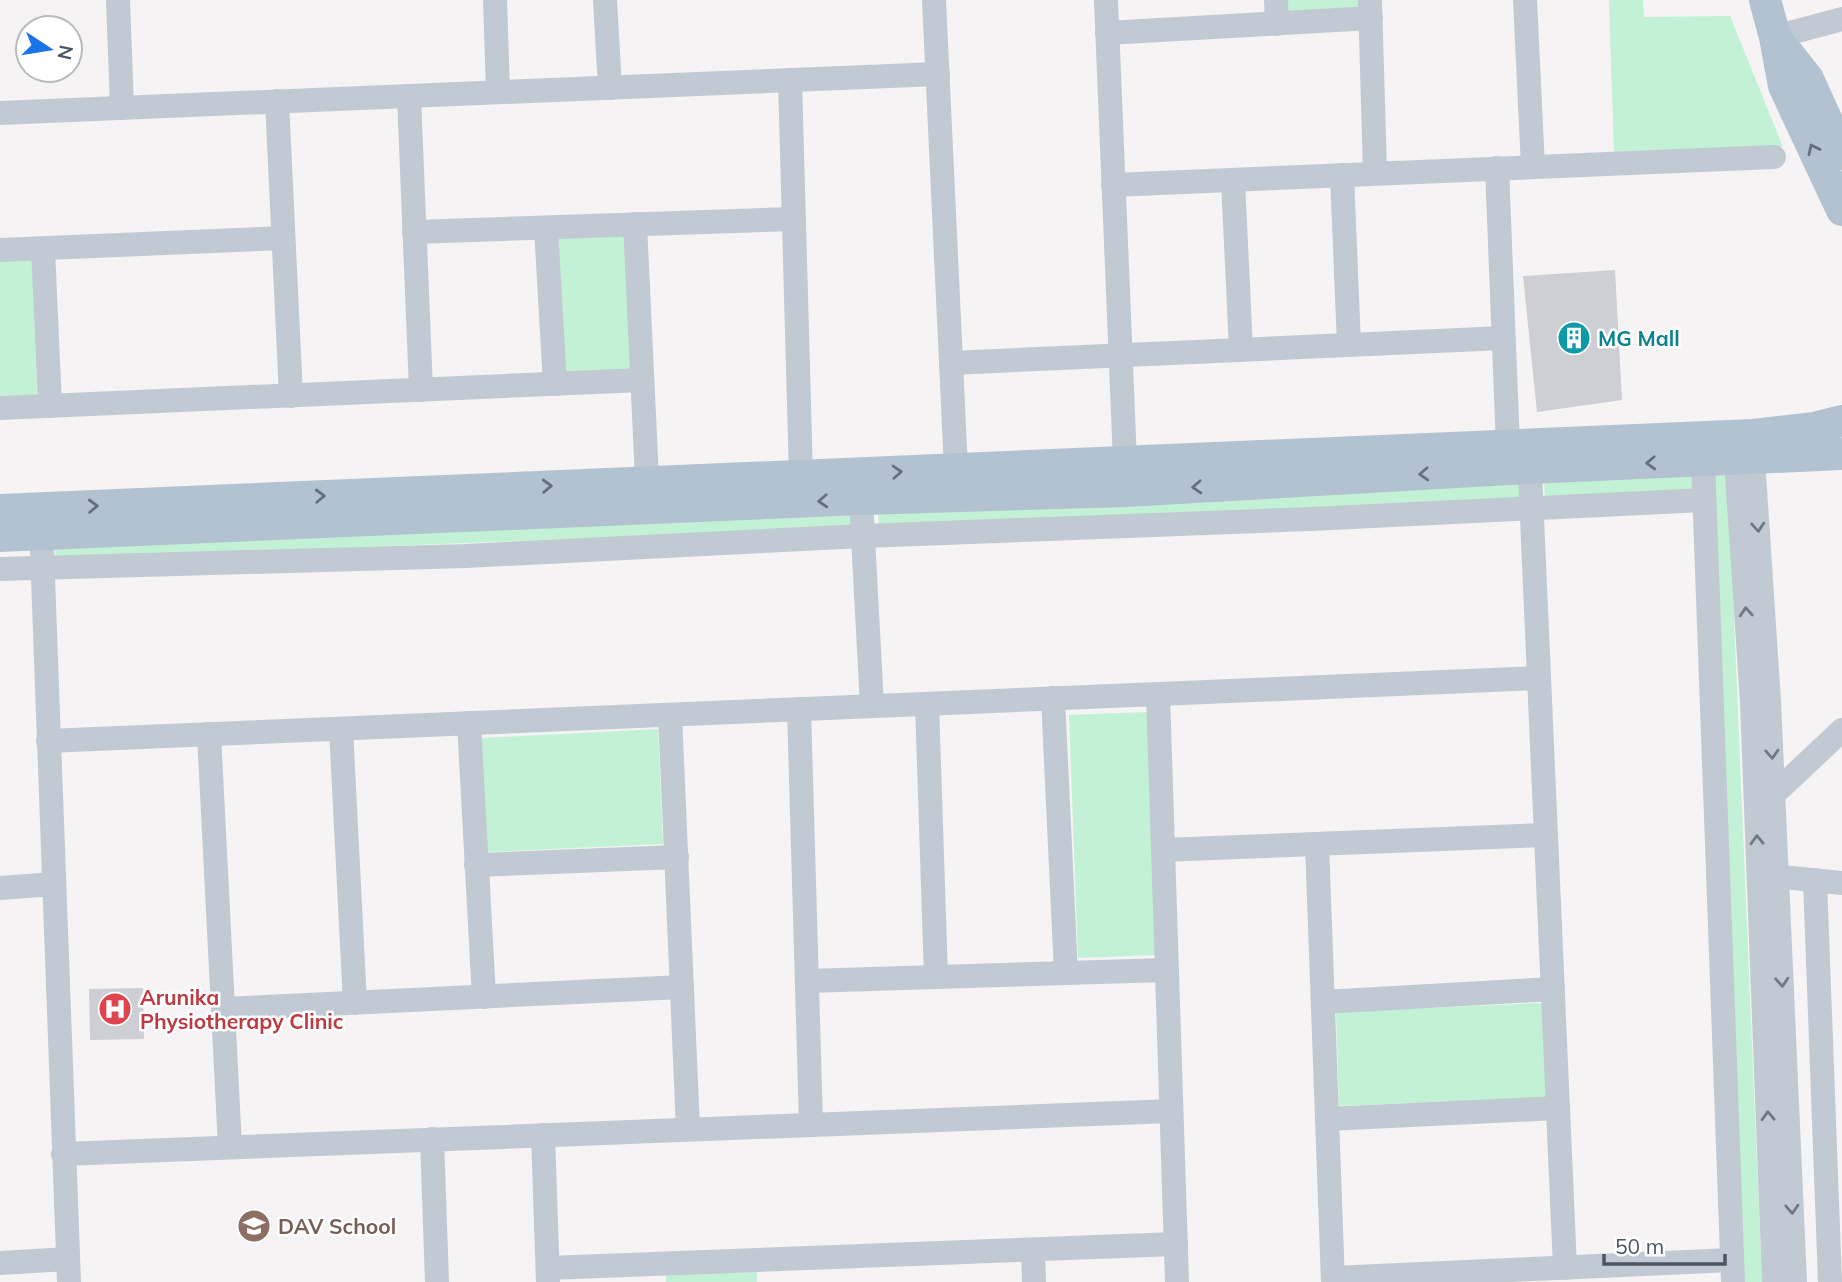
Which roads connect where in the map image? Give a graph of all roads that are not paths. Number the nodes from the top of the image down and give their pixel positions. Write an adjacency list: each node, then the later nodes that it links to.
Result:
1 (118, 0): 19 (street)
2 (495, 0): 16 (street)
3 (606, 0): 15 (street)
4 (934, 0): 13 (street)
5 (1106, 0): 11 (street)
6 (1525, 0): 23 (street)
7 (1765, 0): 12 (main road)
8 (1371, 9): 9 (street); 25 (street)
9 (1276, 12): 11 (street)
10 (1842, 19): 12 (street)
11 (1107, 33): 28 (street)
12 (1776, 37): 21 (main road); 29 (main road, one-way to 12)
13 (938, 74): 14 (street); 41 (street)
14 (790, 80): 15 (street); 30 (street)
15 (610, 88): 16 (street)
16 (498, 92): 17 (street)
17 (409, 96): 18 (street); 33 (street)
18 (276, 102): 19 (street); 34 (street)
19 (122, 108): 20 (street)
20 (0, 113)
21 (1842, 154)
22 (1774, 157): 23 (street)
23 (1533, 167): 24 (street)
24 (1497, 168): 25 (street); 37 (street)
25 (1375, 173): 26 (street)
26 (1342, 175): 27 (street); 38 (street)
27 (1233, 180): 28 (street); 39 (street)
28 (1113, 185): 40 (street)
29 (1842, 211)
30 (794, 219): 31 (street); 56 (street)
31 (635, 224): 32 (street); 42 (street)
32 (546, 228): 33 (street); 43 (street)
33 (414, 232): 44 (street)
34 (283, 238): 35 (street); 45 (street)
35 (43, 249): 36 (street); 47 (street)
36 (0, 250)
37 (1503, 338): 38 (street); 50 (street)
38 (1349, 345): 39 (street)
39 (1241, 350): 40 (street)
40 (1120, 355): 41 (street); 54 (street)
41 (951, 363): 55 (street)
42 (642, 380): 43 (street); 58 (street)
43 (555, 384): 44 (street)
44 (421, 390): 45 (street)
45 (291, 396): 47 (street)
46 (1842, 404): 49 (main road)
47 (50, 406): 48 (street)
48 (0, 408)
49 (1828, 425): 50 (main road)
50 (1522, 453): 53 (main road, one-way to 50); 54 (main road); 57 (main road, one-way to 57); 60 (street)
51 (1841, 455): 52 (main road)
52 (1745, 459): 53 (main road); 79 (street, one-way to 79); 85 (street, one-way to 52)
53 (1703, 461): 59 (street)
54 (1125, 462): 55 (main road)
55 (956, 469): 57 (main road, one-way to 55)
56 (802, 475): 57 (main road); 58 (main road)
57 (861, 486): 58 (main road, one-way to 58); 64 (street)
58 (648, 496): 62 (main road)
59 (1704, 500): 60 (street); 114 (street)
60 (1532, 508): 64 (street); 67 (street)
61 (0, 510): 62 (main road)
62 (41, 521): 63 (main road); 65 (street)
63 (0, 536)
64 (863, 536): 65 (street); 71 (street)
65 (41, 567): 66 (street); 78 (street)
66 (0, 569)
67 (1539, 678): 68 (street); 80 (street)
68 (1158, 694): 69 (street); 82 (street)
69 (1054, 698): 70 (street); 91 (street)
70 (927, 704): 71 (street); 92 (street)
71 (872, 706): 72 (street)
72 (799, 709): 73 (street); 93 (street)
73 (670, 715): 74 (street); 83 (street)
74 (469, 723): 75 (street); 84 (street)
75 (341, 729): 77 (street); 98 (street)
76 (1842, 730): 79 (street)
77 (209, 734): 78 (street); 99 (street)
78 (48, 741): 88 (street)
79 (1774, 794): 85 (street)
80 (1546, 835): 81 (street); 95 (street)
81 (1317, 844): 82 (street); 97 (street)
82 (1163, 850): 90 (street)
83 (677, 857): 84 (street); 94 (street)
84 (476, 865): 96 (street)
85 (1768, 876): 86 (street); 121 (street, one-way to 85); 122 (street, one-way to 122)
86 (1815, 880): 87 (street); 123 (street)
87 (1842, 883)
88 (53, 884): 89 (street); 108 (street)
89 (0, 888)
90 (1166, 970): 91 (street); 101 (street)
91 (1066, 973): 92 (street)
92 (936, 977): 93 (street)
93 (807, 982): 103 (street)
94 (682, 987): 96 (street); 104 (street)
95 (1553, 989): 97 (street); 100 (street)
96 (484, 997): 98 (street)
97 (1322, 1002): 102 (street)
98 (355, 1003): 99 (street)
99 (223, 1009): 107 (street)
100 (1558, 1108): 102 (street); 112 (street)
101 (1171, 1111): 103 (street); 109 (street)
102 (1327, 1119): 117 (street)
103 (811, 1124): 104 (street)
104 (688, 1129): 105 (street)
105 (543, 1135): 106 (street); 116 (street)
106 (432, 1139): 107 (street); 118 (street)
107 (230, 1147): 108 (street)
108 (63, 1154): 113 (street)
109 (1176, 1244): 110 (street); 120 (street)
110 (1032, 1250): 115 (street); 119 (street)
111 (0, 1262): 113 (street)
112 (1565, 1268): 114 (street); 117 (street)
113 (68, 1270)
114 (1733, 1271)
115 (659, 1273): 116 (street)
116 (548, 1275)
117 (1333, 1280)
118 (438, 1282)
119 (1034, 1282)
120 (1177, 1282)
121 (1774, 1282)
122 (1795, 1282)
123 (1830, 1282)

